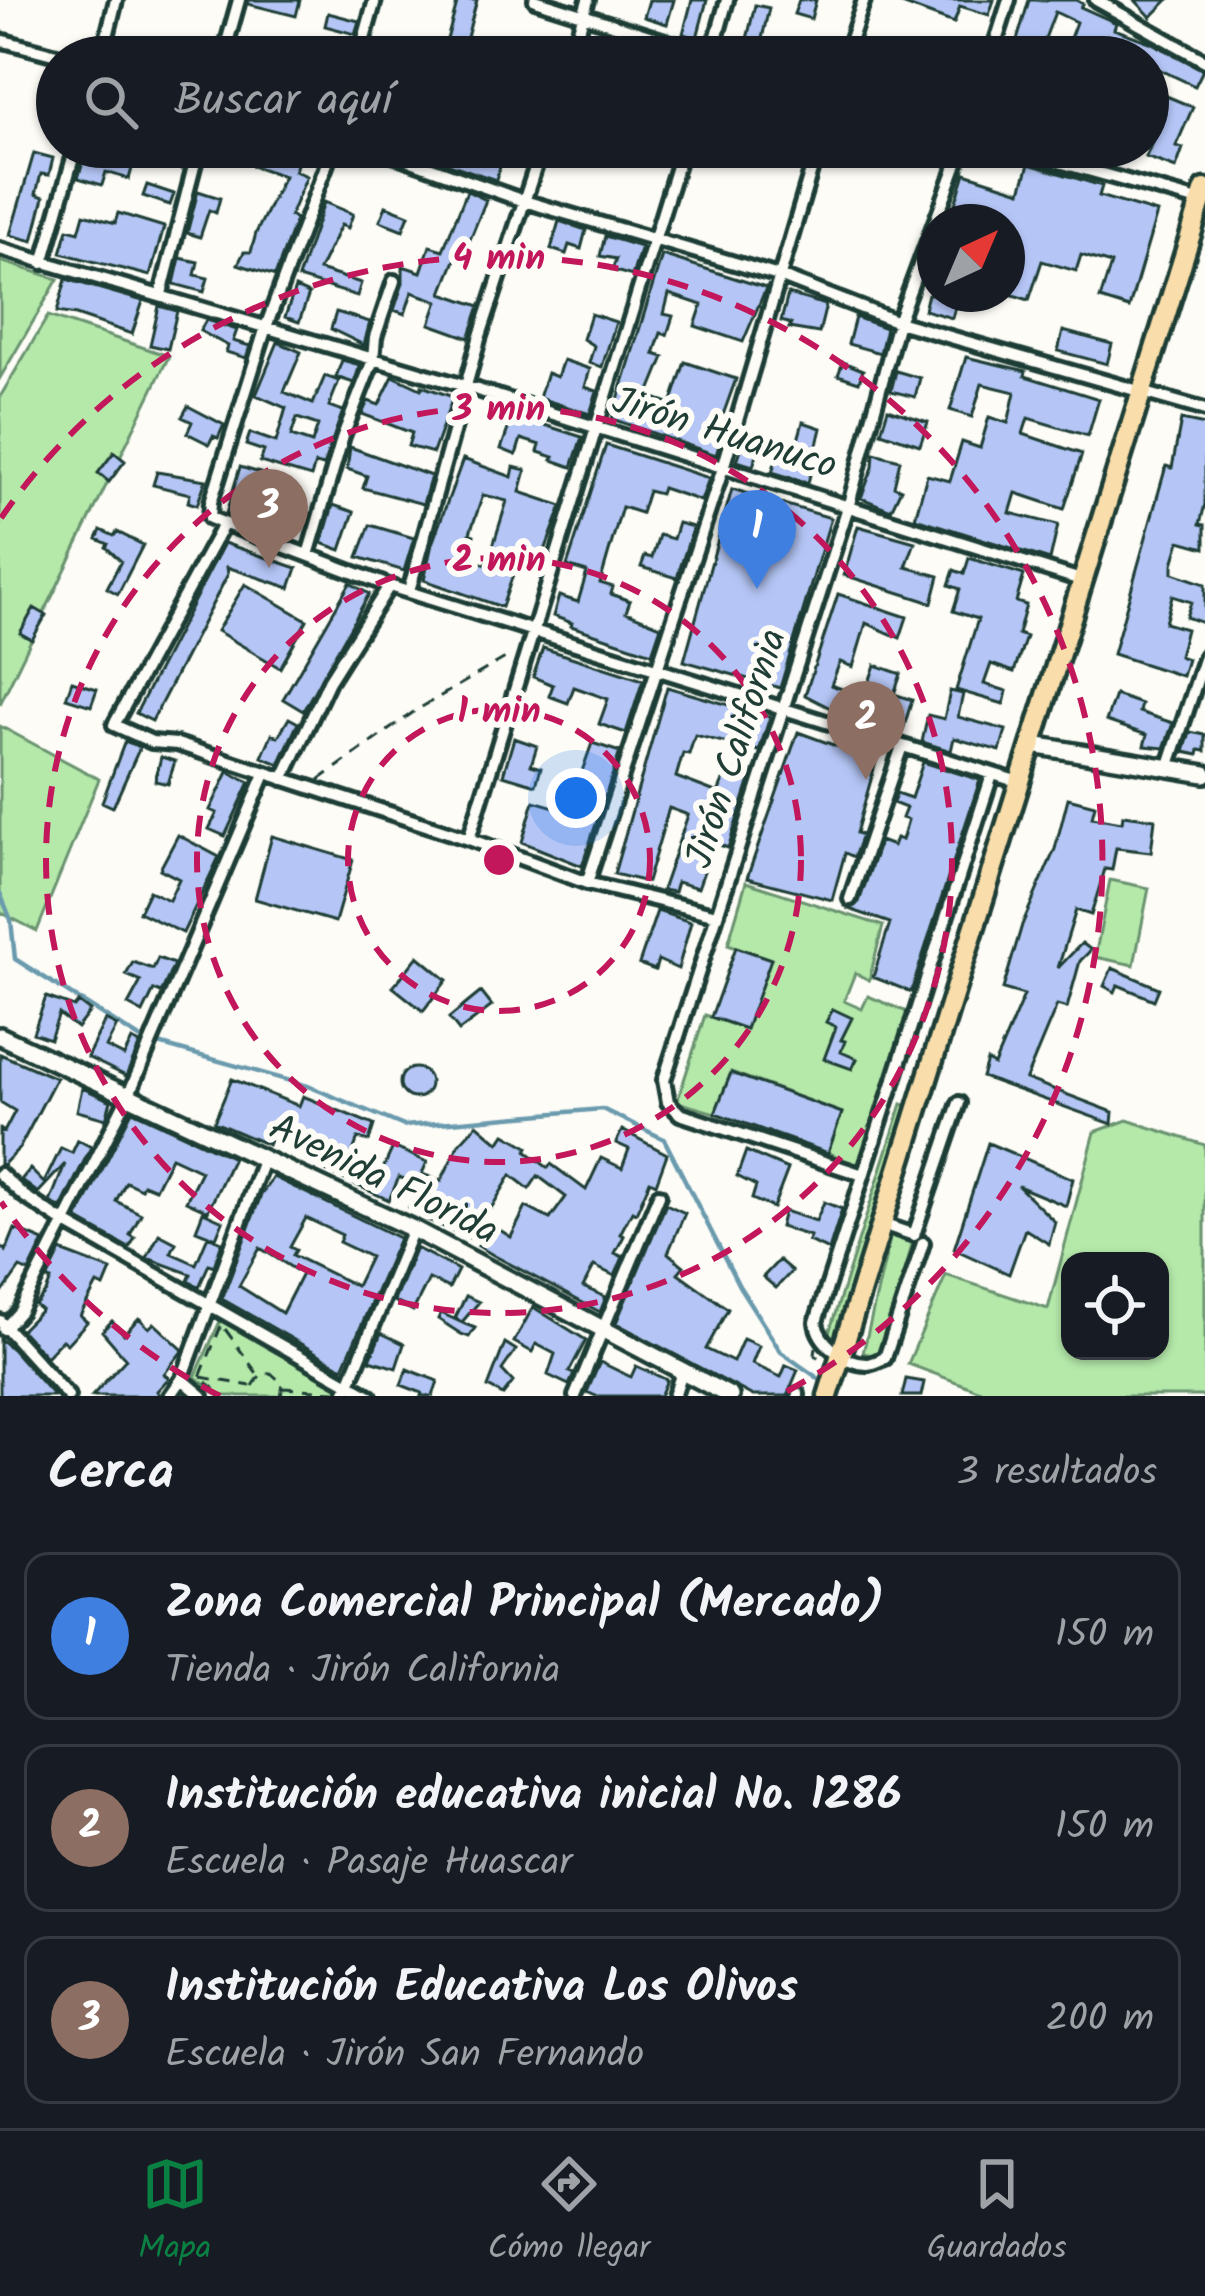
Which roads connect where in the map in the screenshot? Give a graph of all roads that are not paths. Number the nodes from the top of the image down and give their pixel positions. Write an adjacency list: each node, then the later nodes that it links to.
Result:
1 (116, 0): 11 (street)
2 (239, 0): 12 (street)
3 (375, 0): 13 (street)
4 (535, 0): 10 (street)
5 (588, 0): 10 (street)
6 (727, 0): 16 (street)
7 (864, 0): 17 (street)
8 (1009, 0): 18 (street)
9 (1096, 0): 19 (street)
10 (583, 18): 14 (street); 15 (street)
11 (107, 36)
12 (229, 36)
13 (365, 36)
14 (577, 36)
15 (644, 36)
16 (717, 36)
17 (851, 36)
18 (998, 36)
19 (1160, 36)
20 (0, 40): 22 (street)
21 (1169, 41): 23 (street)
22 (36, 50)
23 (1205, 61)
24 (70, 168): 37 (street)
25 (194, 168): 40 (street)
26 (325, 168): 42 (street)
27 (431, 168): 34 (street)
28 (535, 168): 34 (street)
29 (677, 168): 35 (street)
30 (812, 168): 38 (street)
31 (955, 168): 41 (street, Jirón California)
32 (1088, 168): 33 (street)
33 (1204, 198): 45 (highway)
34 (524, 201): 35 (street); 44 (street)
35 (655, 239): 38 (street); 47 (street)
36 (0, 249): 37 (street, Jirón Huanuco)
37 (43, 263): 40 (street, Jirón Huanuco)
38 (782, 277): 41 (street); 48 (street)
39 (394, 281): 43 (street)
40 (161, 294): 42 (street, Jirón Huanuco)
41 (898, 322): 45 (street); 49 (street, Jirón California)
42 (266, 327): 43 (street, Jirón Huanuco); 50 (street)
43 (373, 360): 44 (street, Jirón Huanuco); 51 (street)
44 (468, 387): 47 (street, Jirón Huanuco); 54 (street)
45 (1142, 395): 46 (street); 52 (highway)
46 (1205, 411)
47 (597, 428): 48 (street, Jirón Huanuco); 55 (street)
48 (722, 468): 49 (street, Jirón Huanuco); 57 (street)
49 (849, 504): 52 (street, Jirón Huanuco); 58 (street, Jirón California)
50 (223, 525): 51 (street); 62 (street)
51 (308, 555): 53 (street)
52 (1084, 581): 59 (highway)
53 (389, 586): 54 (street); 65 (street)
54 (409, 591): 55 (street)
55 (532, 630): 57 (street); 67 (street)
56 (1205, 656): 61 (street)
57 (658, 669): 58 (street); 68 (street)
58 (783, 706): 60 (street); 70 (street, Jirón California)
59 (1033, 745): 61 (street); 66 (highway)
60 (902, 746): 64 (street); 69 (street)
61 (1168, 768): 63 (street)
62 (265, 774): 65 (street); 72 (street)
63 (1205, 774)
64 (992, 775): 66 (street); 76 (street)
65 (283, 779): 67 (street)
66 (1022, 783): 79 (highway)
67 (469, 839): 68 (street)
68 (587, 883): 70 (street)
69 (850, 899)
70 (717, 915): 76 (street, Jirón California)
71 (0, 1036): 72 (street, Avenida Florida)
72 (129, 1094): 74 (street, Avenida Florida); 78 (street)
73 (959, 1103): 79 (street)
74 (264, 1158): 80 (street, Avenida Florida); 82 (street)
75 (0, 1174): 78 (street)
76 (863, 1175): 85 (street)
77 (659, 1196): 84 (street)
78 (62, 1221): 82 (street); 83 (street)
79 (882, 1224): 85 (highway)
80 (413, 1229): 84 (street, Avenida Florida); 88 (street)
81 (922, 1243): 85 (street)
82 (207, 1306): 87 (street); 88 (street)
83 (2, 1325): 89 (street)
84 (602, 1331): 86 (street, Avenida Florida); 93 (street)
85 (841, 1355): 96 (highway)
86 (682, 1372): 94 (street); 95 (street, Avenida Florida)
87 (182, 1379): 90 (street); 91 (street)
88 (345, 1391): 92 (street)
89 (68, 1396)
90 (170, 1396)
91 (202, 1396)
92 (370, 1396)
93 (575, 1396)
94 (674, 1396)
95 (730, 1396)
96 (828, 1396)

